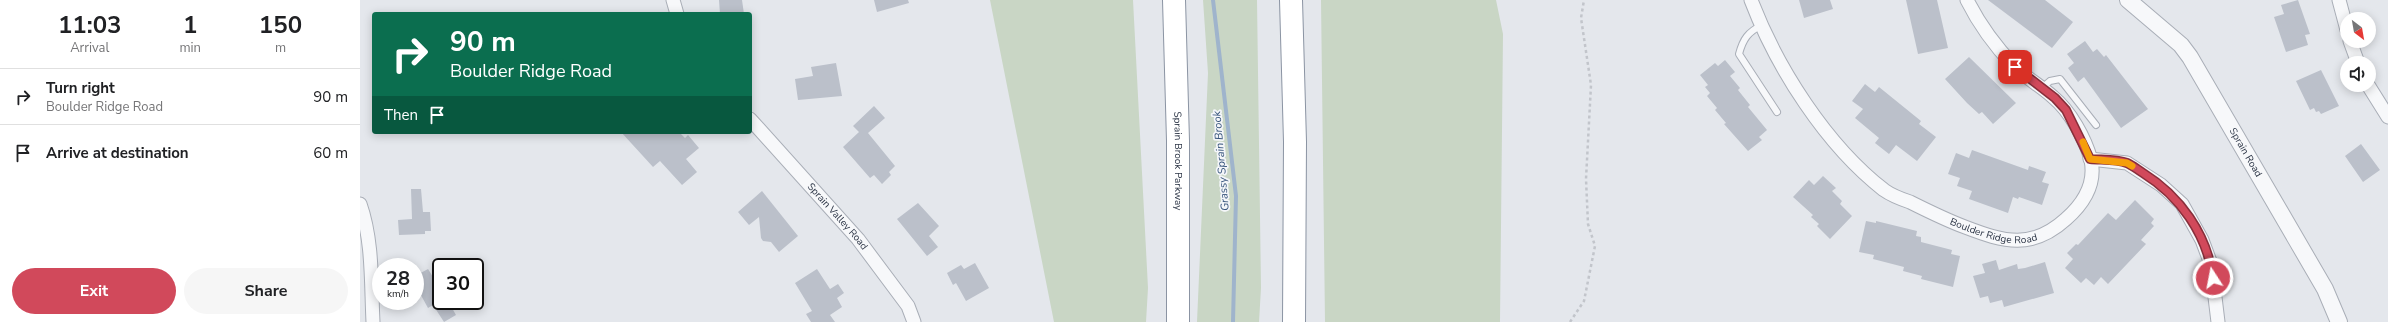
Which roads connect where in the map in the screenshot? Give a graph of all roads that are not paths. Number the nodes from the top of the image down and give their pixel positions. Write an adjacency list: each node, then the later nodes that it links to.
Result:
1 (673, 0): 8 (street)
2 (1174, 0): 21 (highway, Sprain Brook Parkway)
3 (1291, 0): 22 (highway)
4 (1751, 0): 10 (street, Boulder Ridge Road)
5 (1967, 0): 11 (street, Boulder Ridge Road)
6 (2128, 0): 24 (street, Sprain Road)
7 (2339, 0): 9 (street)
8 (676, 12)
9 (2342, 12)
10 (1762, 25): 13 (lane); 17 (street, Boulder Ridge Road)
11 (2042, 88): 16 (lane); 17 (street, Boulder Ridge Road)
12 (2372, 92): 14 (street)
13 (1777, 112)
14 (2388, 117)
15 (752, 121): 20 (street, Sprain Valley Road)
16 (2096, 125)
17 (2090, 159): 23 (street)
18 (360, 204): 19 (street)
19 (373, 322)
20 (914, 322)
21 (1178, 322)
22 (1294, 322)
23 (2218, 322)
24 (2338, 322)

